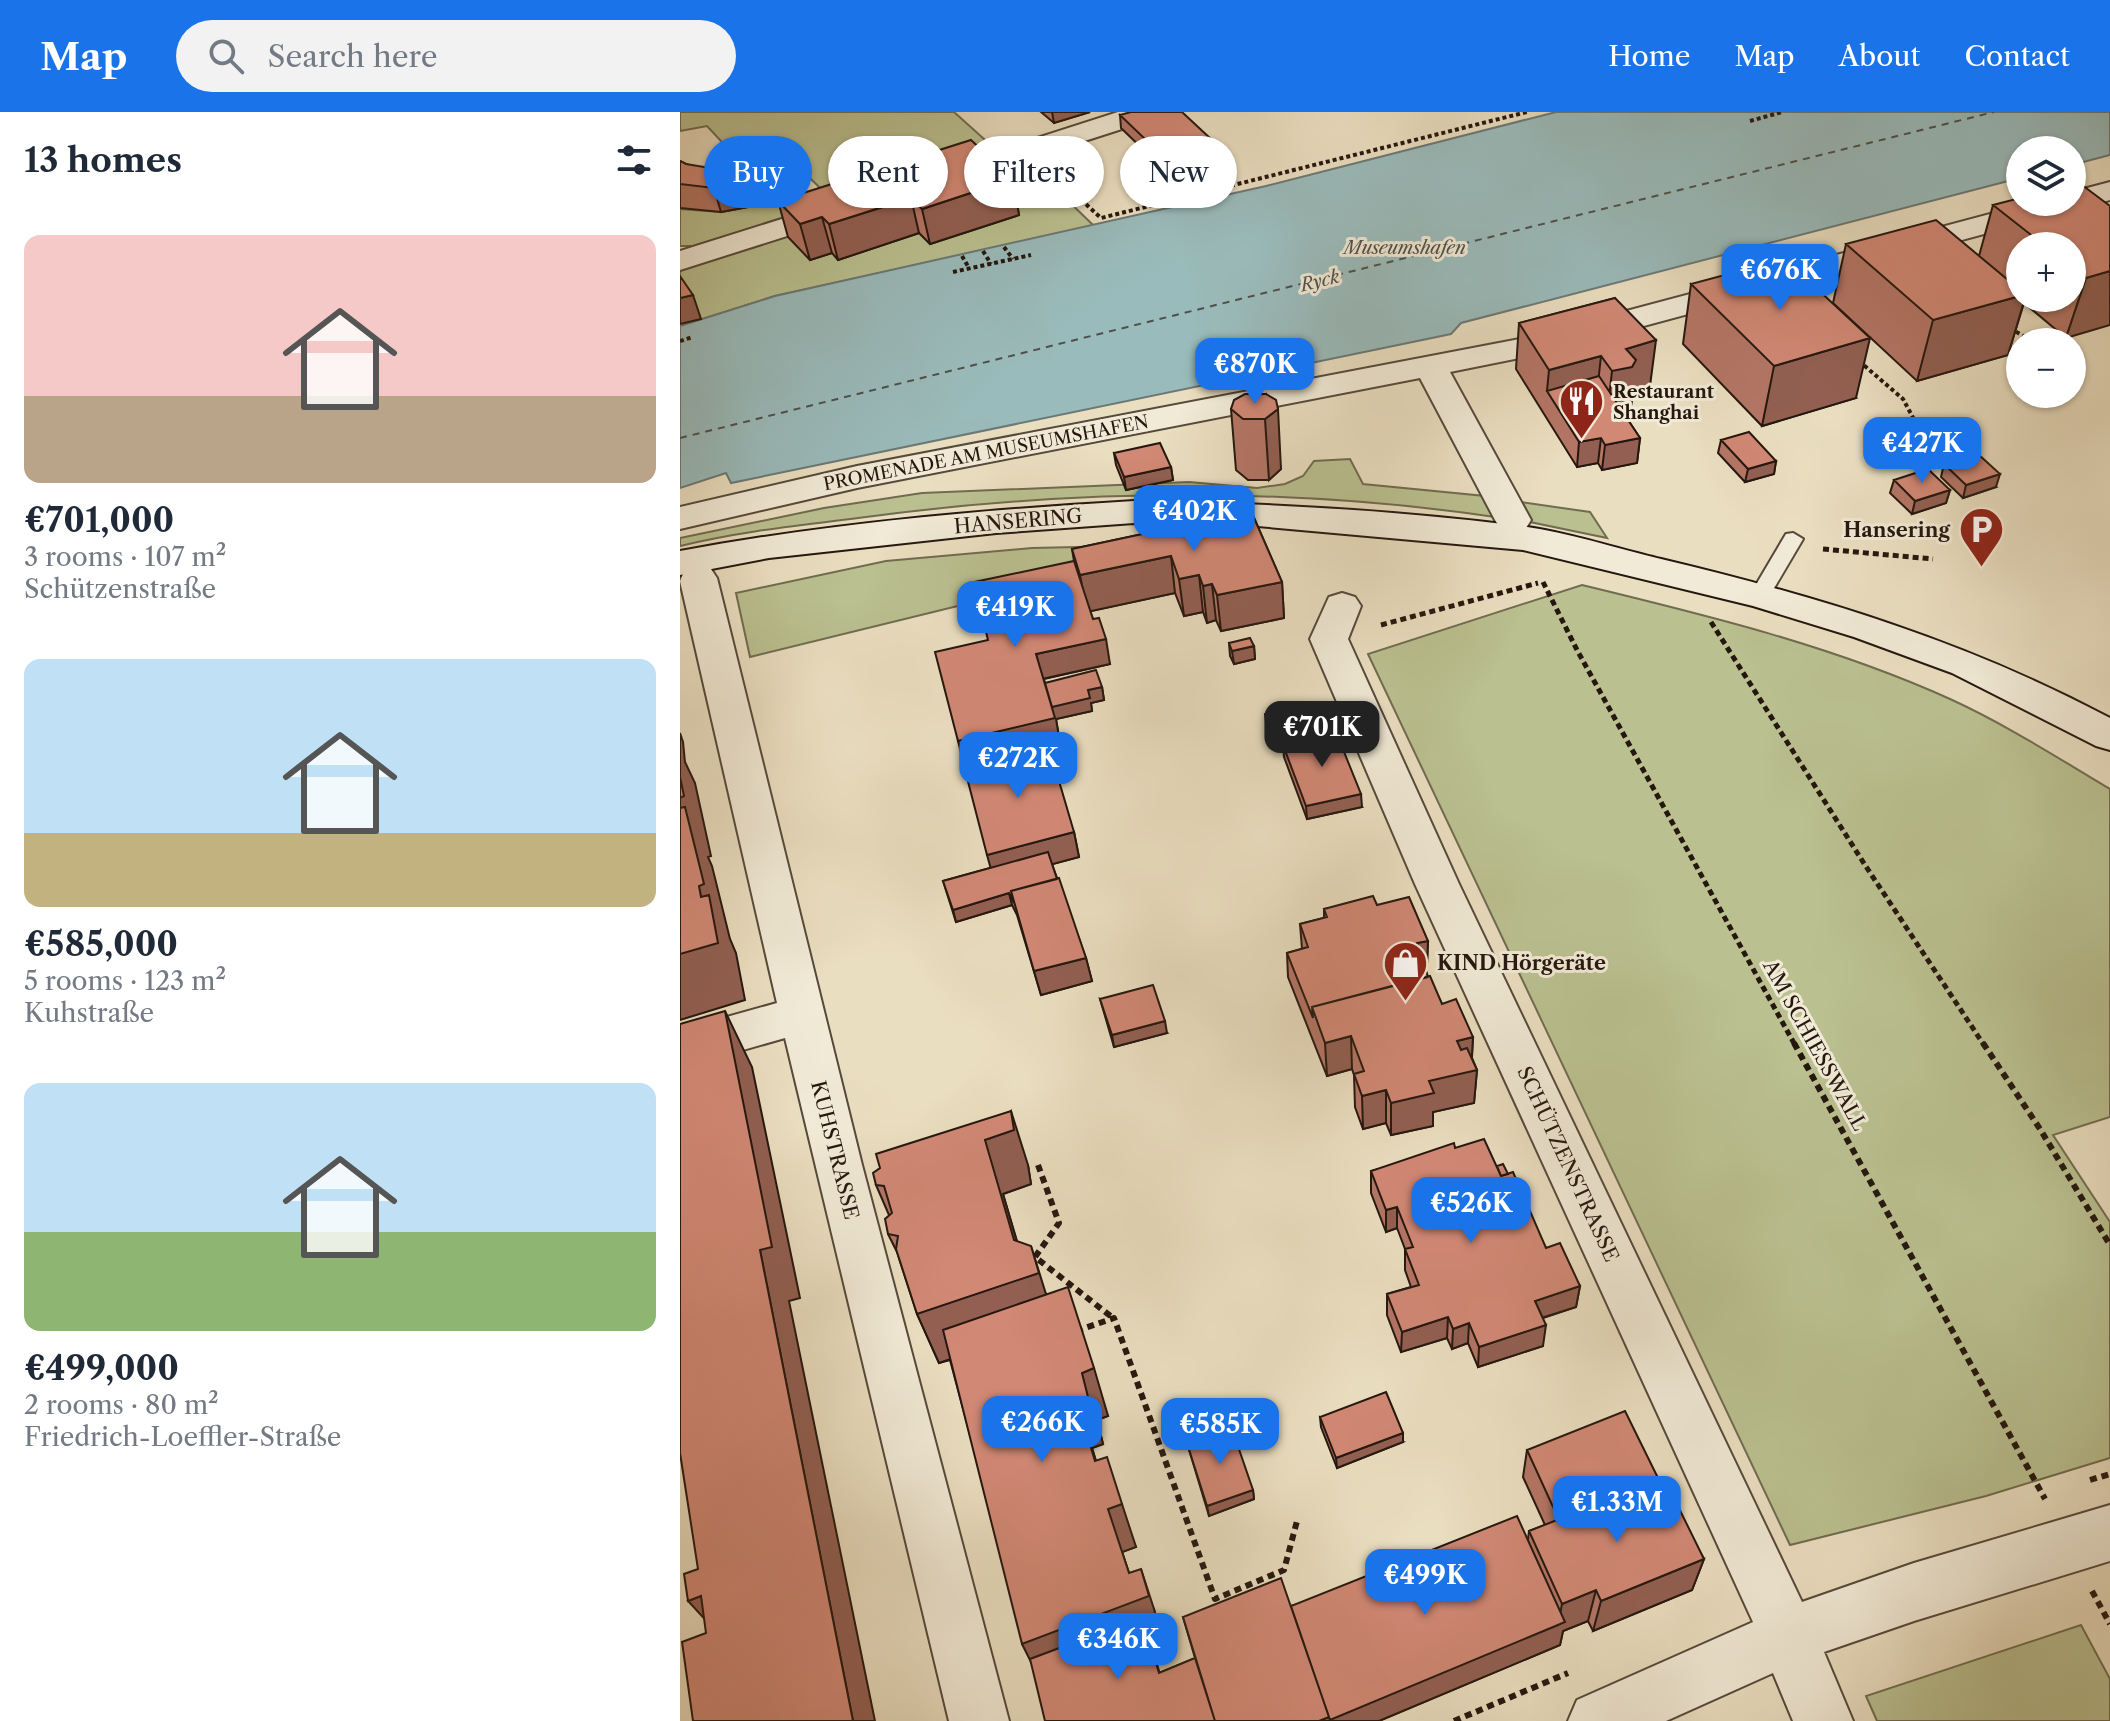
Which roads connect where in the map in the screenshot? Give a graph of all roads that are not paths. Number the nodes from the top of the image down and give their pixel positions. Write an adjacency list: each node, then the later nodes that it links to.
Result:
1 (1146, 112): 2 (street)
2 (948, 176)
3 (2110, 191): 4 (street, PROMENADE AM MUSEUMSHAFEN)
4 (2086, 198)
5 (847, 208): 7 (street)
6 (2019, 216): 8 (street, PROMENADE AM MUSEUMSHAFEN)
7 (680, 261)
8 (1431, 367): 9 (street, PROMENADE AM MUSEUMSHAFEN); 10 (street)
9 (680, 518)
10 (1513, 520)
11 (1789, 545): 13 (lane)
12 (686, 574): 13 (street, HANSERING); 16 (street, KUHSTRASSE)
13 (1760, 595): 15 (street, HANSERING)
14 (1336, 623): 19 (street, SCHÜTZENSTRASSE)
15 (2110, 736)
16 (801, 1015): 17 (street); 20 (street, KUHSTRASSE)
17 (680, 1049)
18 (2110, 1533): 19 (street)
19 (1788, 1636): 21 (street); 22 (street, SCHÜTZENSTRASSE)
20 (979, 1721)
21 (1598, 1721)
22 (1823, 1721)

